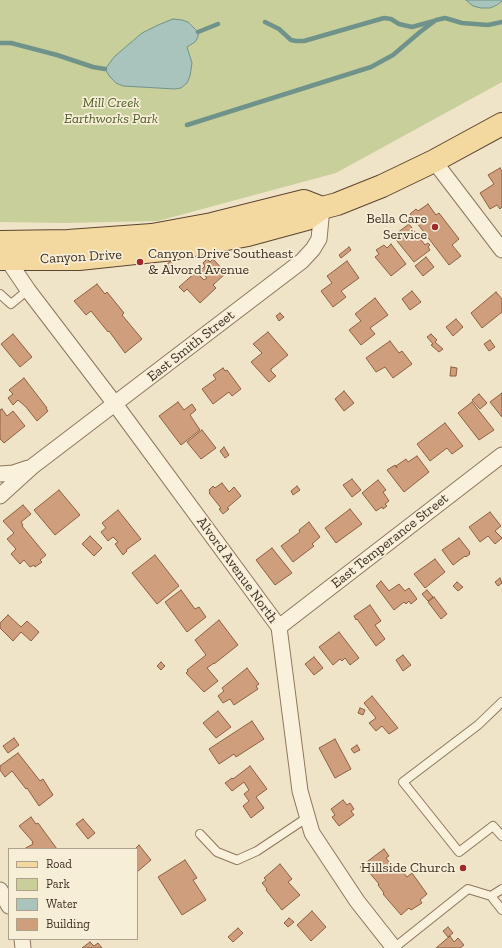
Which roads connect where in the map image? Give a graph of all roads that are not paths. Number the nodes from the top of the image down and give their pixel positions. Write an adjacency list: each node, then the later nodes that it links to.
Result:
1 (502, 124): 2 (main road)
2 (434, 161): 3 (main road); 4 (street)
3 (322, 208): 5 (main road, Canyon Drive); 8 (street, East Smith Street)
4 (502, 250)
5 (2, 253): 6 (street, Alvord Avenue North)
6 (28, 290): 7 (lane); 8 (street, Alvord Avenue North)
7 (0, 294)
8 (115, 404): 10 (street, East Smith Street); 13 (street, Alvord Avenue North)
9 (502, 455): 13 (street, East Temperance Street)
10 (33, 466): 11 (street, East Smith Street); 12 (street, East Smith Street)
11 (0, 474)
12 (0, 496)
13 (279, 627): 15 (street, Alvord Avenue North)
14 (502, 702): 17 (lane)
15 (308, 817): 16 (lane); 23 (street, Alvord Avenue North)
16 (200, 834)
17 (502, 836)
18 (502, 889): 20 (lane)
19 (0, 890): 21 (street)
20 (491, 896): 22 (lane); 23 (lane)
21 (8, 904)
22 (502, 910)
23 (394, 948)

